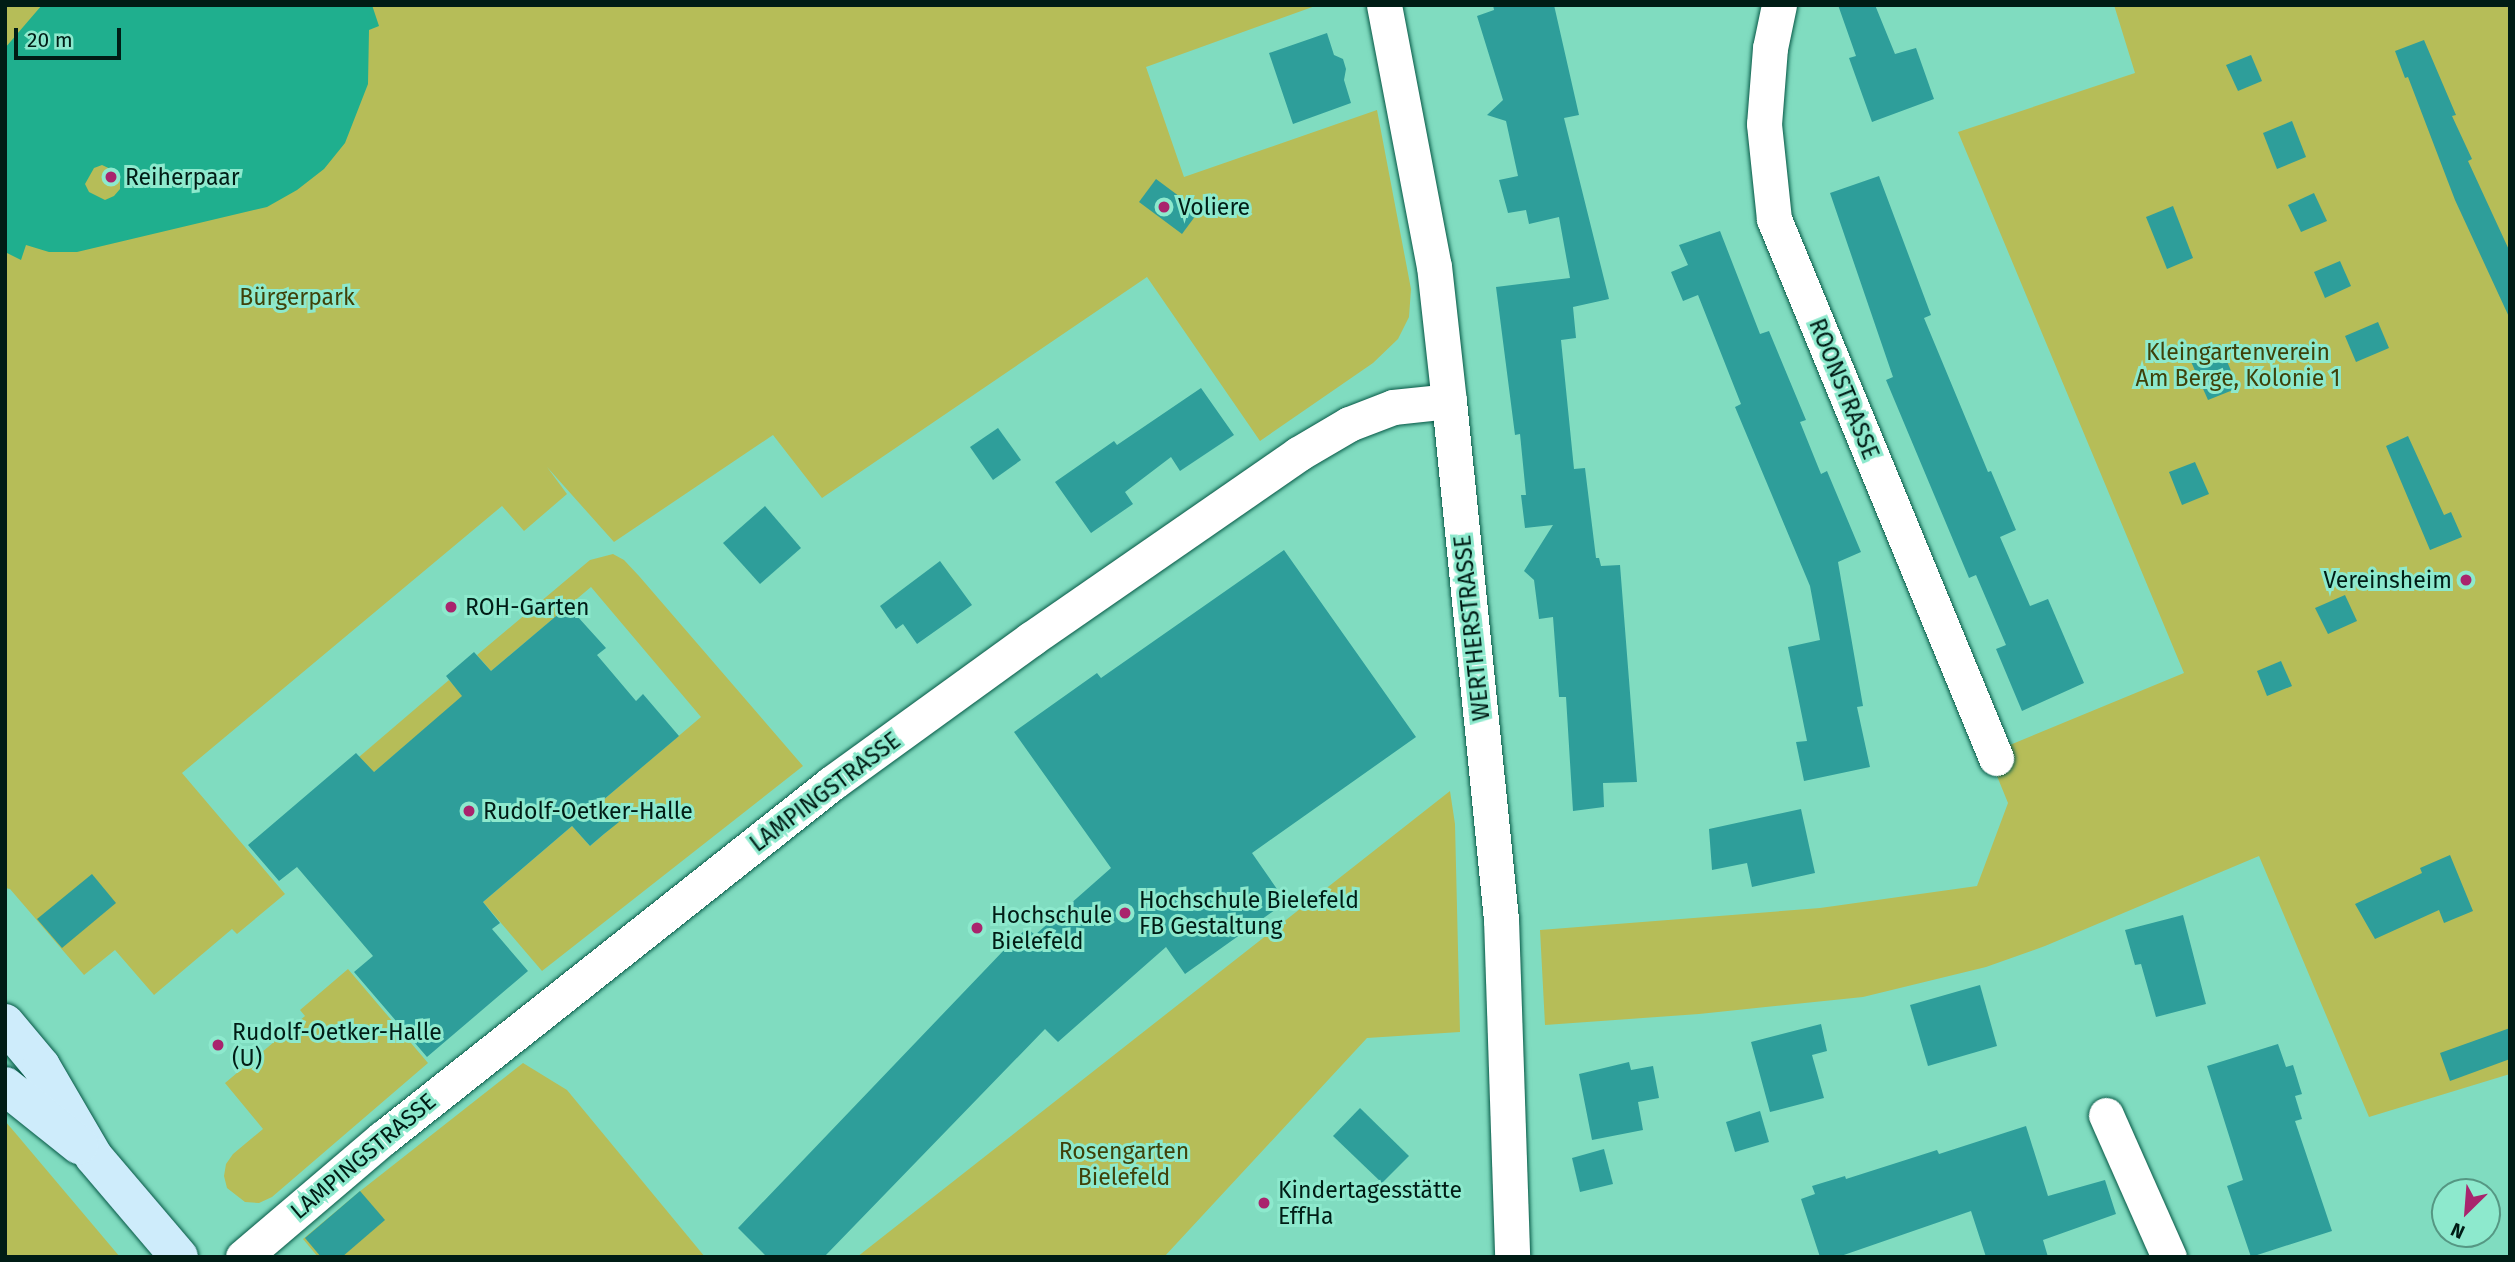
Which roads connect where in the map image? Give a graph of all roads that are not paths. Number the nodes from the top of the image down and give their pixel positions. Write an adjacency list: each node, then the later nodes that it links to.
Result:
1 (1384, 5): 3 (street, WERTHERSTRASSE)
2 (1779, 5): 4 (street, ROONSTRASSE)
3 (1449, 401): 10 (street, LAMPINGSTRASSE); 11 (street, WERTHERSTRASSE)
4 (1996, 758)
5 (5, 1023): 8 (main road)
6 (5, 1086): 8 (main road)
7 (2106, 1115): 12 (street)
8 (94, 1157): 9 (main road)
9 (179, 1257)
10 (243, 1257)
11 (1512, 1257)
12 (2169, 1257)

